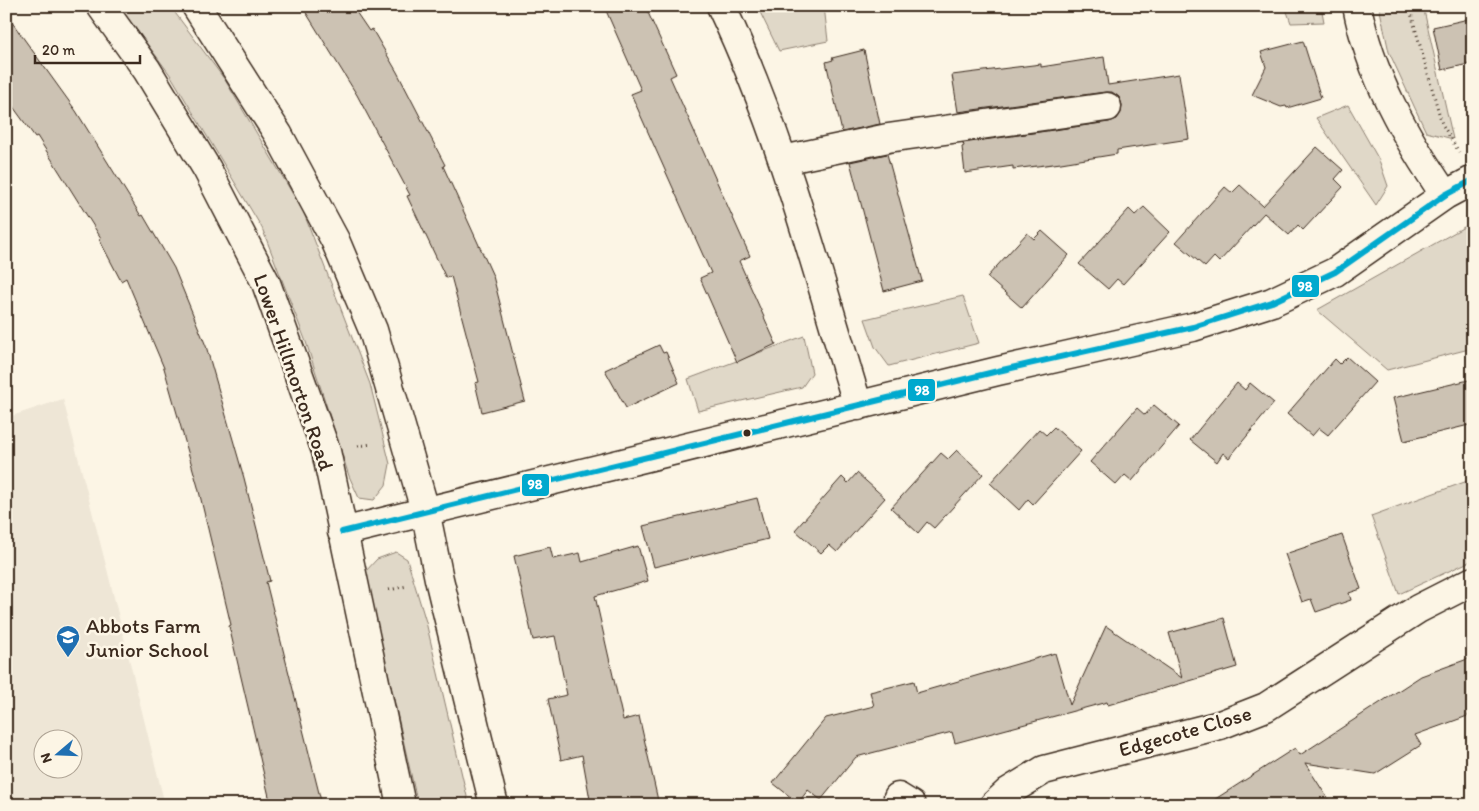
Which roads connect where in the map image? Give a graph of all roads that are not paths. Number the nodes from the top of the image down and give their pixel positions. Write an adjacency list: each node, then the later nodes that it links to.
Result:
1 (101, 6): 11 (street, Lower Hillmorton Road)
2 (196, 6): 10 (street)
3 (721, 6): 6 (street)
4 (1357, 6): 8 (street)
5 (1106, 106): 6 (street)
6 (783, 160): 9 (street)
7 (1473, 180): 8 (street)
8 (1445, 195): 9 (street)
9 (858, 406): 10 (street)
10 (425, 510): 11 (street); 14 (street)
11 (342, 532): 13 (street, Lower Hillmorton Road)
12 (1473, 581): 15 (street, Edgecote Close)
13 (401, 805)
14 (494, 805)
15 (994, 805)

